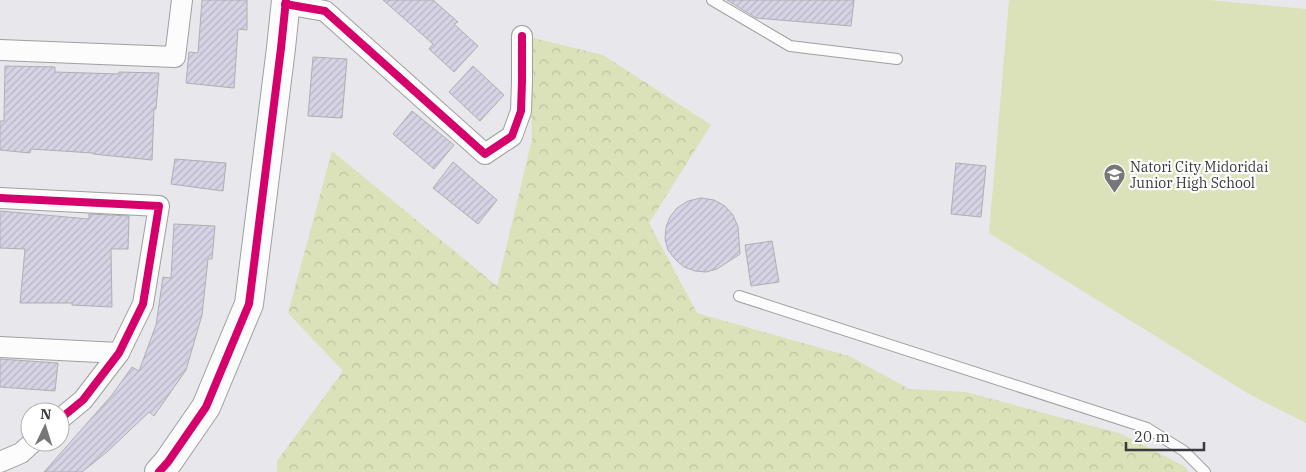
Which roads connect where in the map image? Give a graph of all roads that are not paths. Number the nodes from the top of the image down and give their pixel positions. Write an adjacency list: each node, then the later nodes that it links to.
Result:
1 (182, 0): 5 (street)
2 (712, 0): 6 (lane)
3 (285, 2): 4 (street); 14 (street)
4 (522, 36)
5 (0, 50)
6 (897, 59)
7 (0, 198): 10 (street)
8 (740, 296): 15 (lane)
9 (0, 347): 10 (street)
10 (119, 353): 11 (street)
11 (70, 411)
12 (22, 452): 13 (street)
13 (0, 462)
14 (158, 472)
15 (1205, 472)

